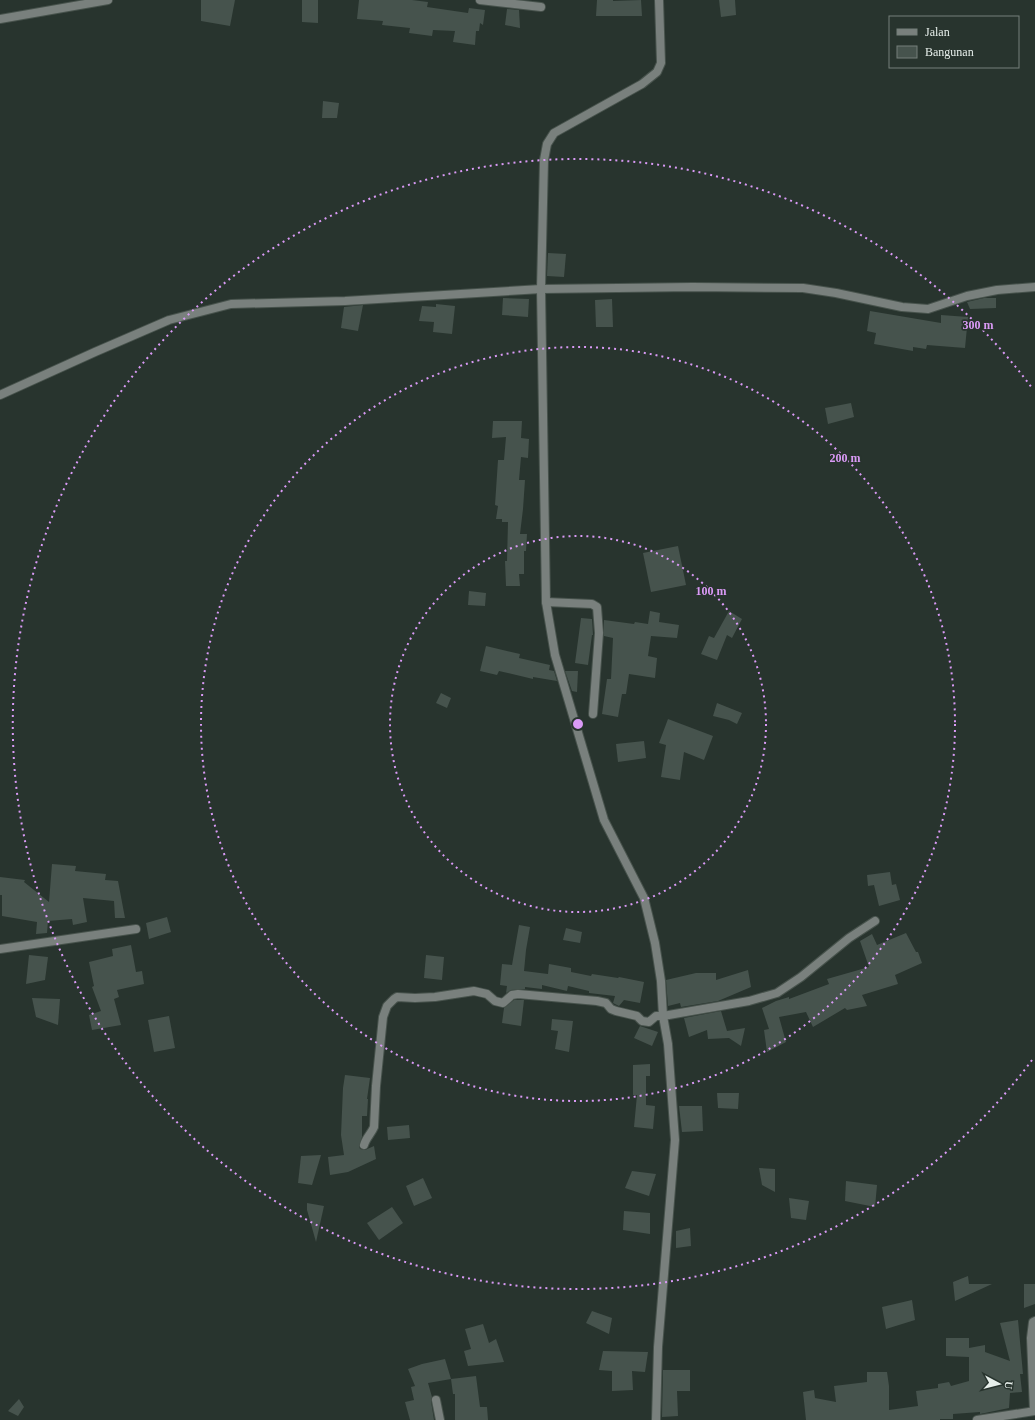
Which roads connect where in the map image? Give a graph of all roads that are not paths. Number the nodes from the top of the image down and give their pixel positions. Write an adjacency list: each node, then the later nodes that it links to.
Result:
1 (108, 0): 5 (street)
2 (484, 0): 4 (street)
3 (659, 0): 7 (street)
4 (541, 7)
5 (0, 19)
6 (1035, 288): 7 (street)
7 (541, 289): 8 (street); 9 (street)
8 (0, 395)
9 (546, 602): 10 (street); 14 (street)
10 (593, 714)
11 (875, 921): 14 (street)
12 (136, 929): 13 (street)
13 (0, 949)
14 (663, 1016): 15 (street); 20 (street)
15 (364, 1146)
16 (1035, 1321): 18 (street)
17 (436, 1400): 19 (street)
18 (1034, 1411): 21 (street)
19 (440, 1420)
20 (656, 1420)
21 (977, 1420)

